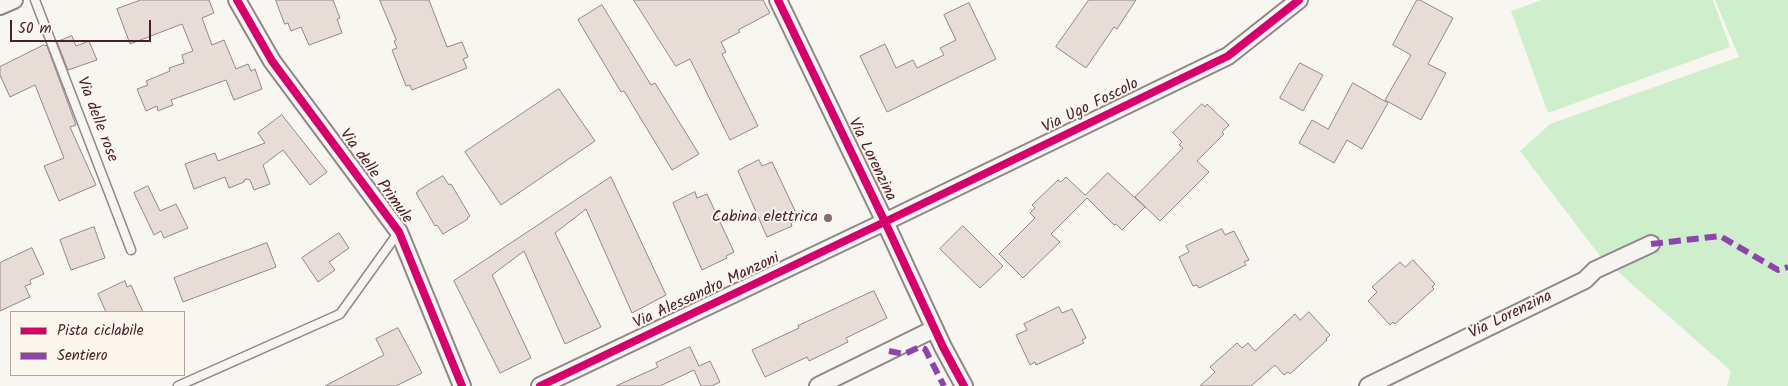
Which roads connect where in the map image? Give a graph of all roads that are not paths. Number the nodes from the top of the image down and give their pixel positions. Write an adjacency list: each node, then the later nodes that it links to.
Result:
1 (14, 0): 6 (street)
2 (35, 0): 10 (lane, Via delle rose)
3 (237, 0): 8 (street, Via delle Primule)
4 (778, 0): 7 (street, Via Lorenzina)
5 (1299, 0): 7 (street, Via Ugo Foscolo)
6 (0, 6)
7 (885, 222): 11 (street, Via Lorenzina); 14 (street, Via Alessandro Manzoni)
8 (400, 232): 12 (lane, Via delle Primule); 13 (street, Via delle Primule)
9 (1651, 244): 17 (street, Via Lorenzina)
10 (131, 250)
11 (934, 329): 15 (street); 16 (street, Via Lorenzina)
12 (178, 386)
13 (462, 386)
14 (540, 386)
15 (818, 386)
16 (964, 386)
17 (1368, 386)

